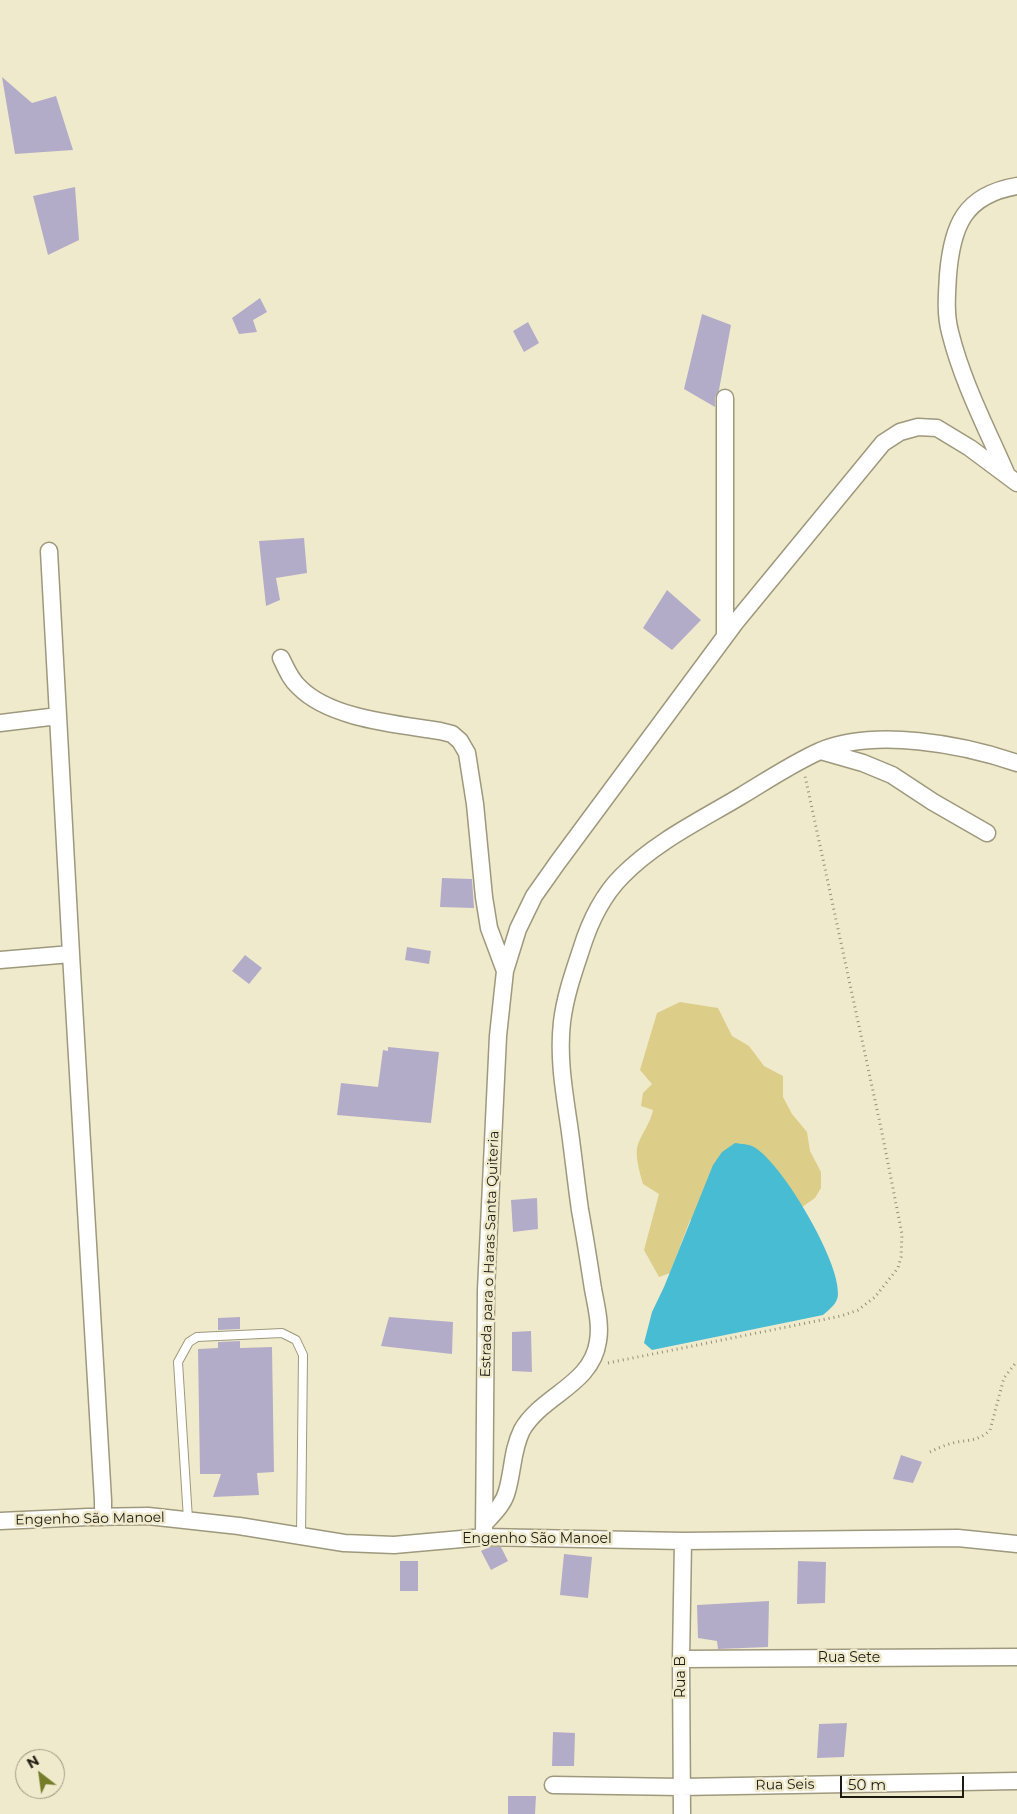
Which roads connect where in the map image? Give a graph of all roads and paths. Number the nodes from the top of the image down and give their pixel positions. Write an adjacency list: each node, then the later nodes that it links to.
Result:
1 (1017, 186): 3 (street)
2 (725, 398): 5 (street)
3 (1012, 479): 5 (street)
4 (49, 551): 7 (street)
5 (725, 636): 15 (street)
6 (281, 658): 15 (street)
7 (58, 716): 8 (street); 13 (street)
8 (0, 723)
9 (821, 751): 10 (street); 11 (street); 12 (street)
10 (802, 761): 17 (street); 17 (path)
11 (1017, 763)
12 (986, 833)
13 (71, 954): 14 (street); 19 (street)
14 (0, 960)
15 (505, 971): 22 (street, Estrada para o Haras Santa Quiteria)
16 (1017, 1361): 18 (path)
17 (588, 1367): 22 (street)
18 (930, 1452)
19 (103, 1516): 20 (street, Engenho São Manoel); 21 (street, Engenho São Manoel)
20 (188, 1519): 23 (street, Engenho São Manoel); 23 (lane)
21 (0, 1521)
22 (484, 1530): 23 (street, Engenho São Manoel); 24 (street, Engenho São Manoel)
23 (302, 1536)
24 (683, 1541): 25 (street, Engenho São Manoel); 27 (street, Rua B)
25 (1017, 1544)
26 (1017, 1657): 27 (street, Rua Sete)
27 (681, 1659): 30 (street, Rua B)
28 (1017, 1782): 30 (street, Rua Seis)
29 (553, 1785): 30 (street, Rua Seis)
30 (681, 1786): 31 (street, Rua B)
31 (682, 1814)

